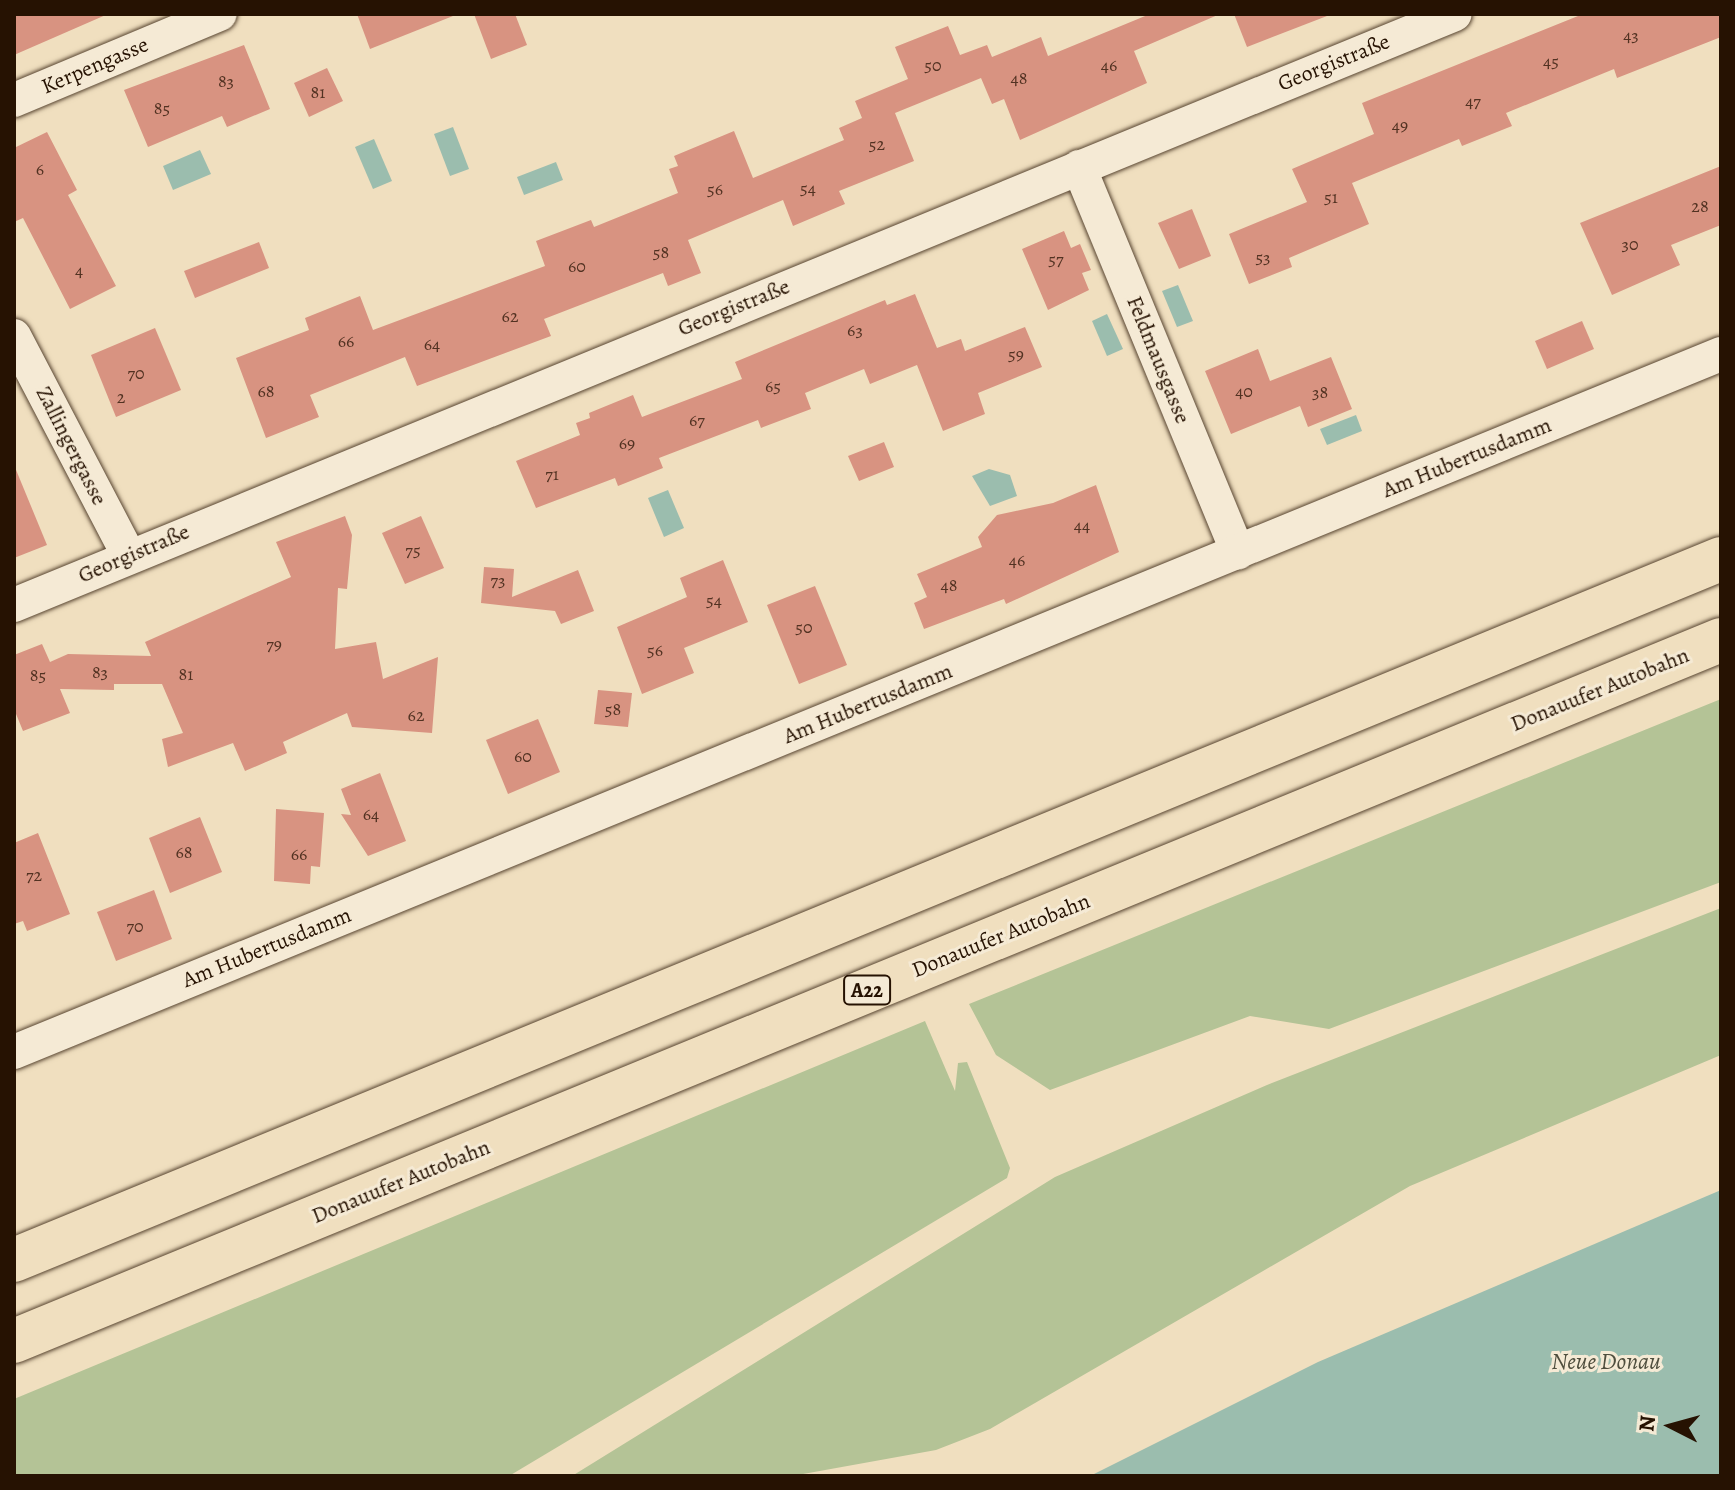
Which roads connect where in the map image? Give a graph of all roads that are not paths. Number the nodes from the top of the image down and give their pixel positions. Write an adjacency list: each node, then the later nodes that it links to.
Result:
1 (220, 14): 3 (street, Kerpengasse)
2 (1455, 14): 4 (street, Georgistraße)
3 (14, 100)
4 (1079, 167): 7 (street, Feldmausgasse); 8 (street, Georgistraße)
5 (14, 336): 8 (street, Zallingergasse)
6 (1721, 354): 7 (street, Am Hubertusdamm)
7 (1238, 553): 12 (street, Am Hubertusdamm)
8 (129, 556): 10 (street, Georgistraße)
9 (1721, 559): 13 (highway)
10 (14, 605)
11 (1721, 640): 14 (highway, Donauufer Autobahn / A22)
12 (14, 1052)
13 (14, 1260)
14 (14, 1341)

